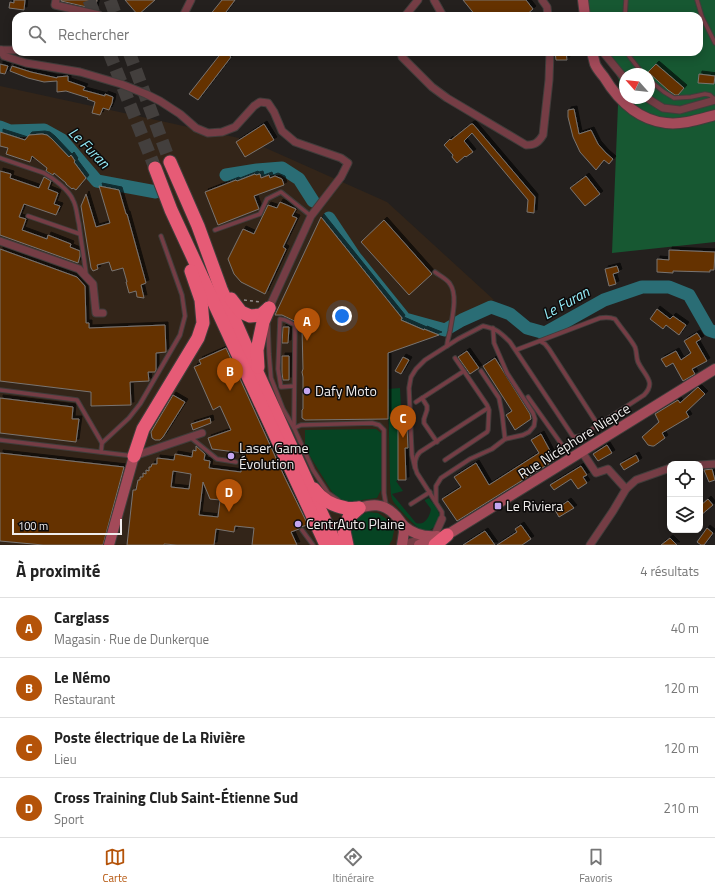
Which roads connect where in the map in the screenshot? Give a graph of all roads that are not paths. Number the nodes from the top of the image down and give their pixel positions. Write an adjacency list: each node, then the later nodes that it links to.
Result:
1 (56, 0): 9 (street)
2 (191, 0): 10 (street)
3 (418, 0): 11 (street)
4 (434, 0): 12 (street)
5 (542, 0): 13 (street)
6 (583, 0): 14 (street)
7 (626, 0): 15 (lane)
8 (697, 0): 16 (lane)
9 (86, 12)
10 (185, 12)
11 (408, 12)
12 (441, 12)
13 (548, 12)
14 (584, 12)
15 (625, 12)
16 (701, 12)
17 (703, 19): 18 (lane)
18 (715, 43)
19 (0, 50): 20 (street); 37 (street)
20 (12, 50)
21 (402, 56): 22 (street)
22 (550, 56)
23 (593, 56): 31 (street)
24 (606, 56): 27 (street)
25 (629, 56): 26 (lane)
26 (638, 68)
27 (619, 72)
28 (655, 85): 29 (lane)
29 (715, 100): 30 (street)
30 (655, 103)
31 (715, 115)
32 (0, 158): 39 (lane)
33 (170, 162): 44 (highway)
34 (155, 168): 35 (highway)
35 (171, 210): 73 (highway); 95 (highway)
36 (28, 216): 39 (lane)
37 (311, 216): 38 (lane); 45 (street)
38 (215, 230)
39 (80, 234): 43 (lane)
40 (161, 236): 69 (lane)
41 (0, 241): 43 (street)
42 (435, 272): 49 (lane)
43 (86, 277): 46 (street)
44 (221, 289): 45 (highway); 55 (highway)
45 (271, 305): 55 (highway); 63 (lane)
46 (103, 313)
47 (493, 328): 49 (lane); 50 (lane); 67 (lane)
48 (540, 341): 50 (lane); 62 (lane); 62 (lane)
49 (448, 346): 78 (lane)
50 (516, 350): 66 (lane)
51 (455, 358): 53 (lane)
52 (715, 369): 72 (street, Rue Nicéphore Niepce)
53 (464, 371): 59 (lane); 61 (lane)
54 (481, 371): 67 (lane)
55 (258, 374): 80 (highway)
56 (294, 386): 56 (lane); 63 (lane)
57 (0, 390): 69 (lane)
58 (528, 397): 66 (lane)
59 (422, 398): 60 (lane); 70 (lane)
60 (416, 402)
61 (488, 408): 70 (lane); 74 (lane)
62 (598, 425): 66 (lane)
63 (294, 428): 86 (lane); 87 (lane)
64 (202, 433): 65 (street)
65 (190, 437): 73 (street); 75 (lane)
66 (574, 437)
67 (505, 439): 83 (lane)
68 (0, 440): 71 (lane)
69 (102, 442): 71 (lane)
70 (436, 442): 78 (lane)
71 (101, 452): 73 (lane)
72 (582, 452): 81 (street); 92 (street, Rue Nicéphore Niepce)
73 (134, 456): 93 (street)
74 (445, 460)
75 (236, 462)
76 (715, 464): 77 (street)
77 (703, 465)
78 (415, 468): 82 (lane)
79 (667, 469): 81 (street)
80 (303, 472): 84 (highway); 96 (highway)
81 (626, 489): 101 (street)
82 (430, 492): 83 (lane); 85 (lane)
83 (436, 502): 88 (lane)
84 (331, 504): 86 (highway); 91 (highway)
85 (411, 504)
86 (359, 508): 87 (street); 91 (highway)
87 (386, 508): 89 (street)
88 (442, 519): 92 (street)
89 (403, 525): 92 (street); 98 (street)
90 (302, 530): 94 (lane)
91 (344, 531): 97 (highway)
92 (436, 538): 99 (street); 100 (street, Rue Nicéphore Niepce)
93 (109, 545)
94 (313, 545)
95 (326, 545)
96 (336, 545)
97 (347, 545)
98 (402, 545)
99 (405, 545)
100 (419, 545)
101 (590, 545)

